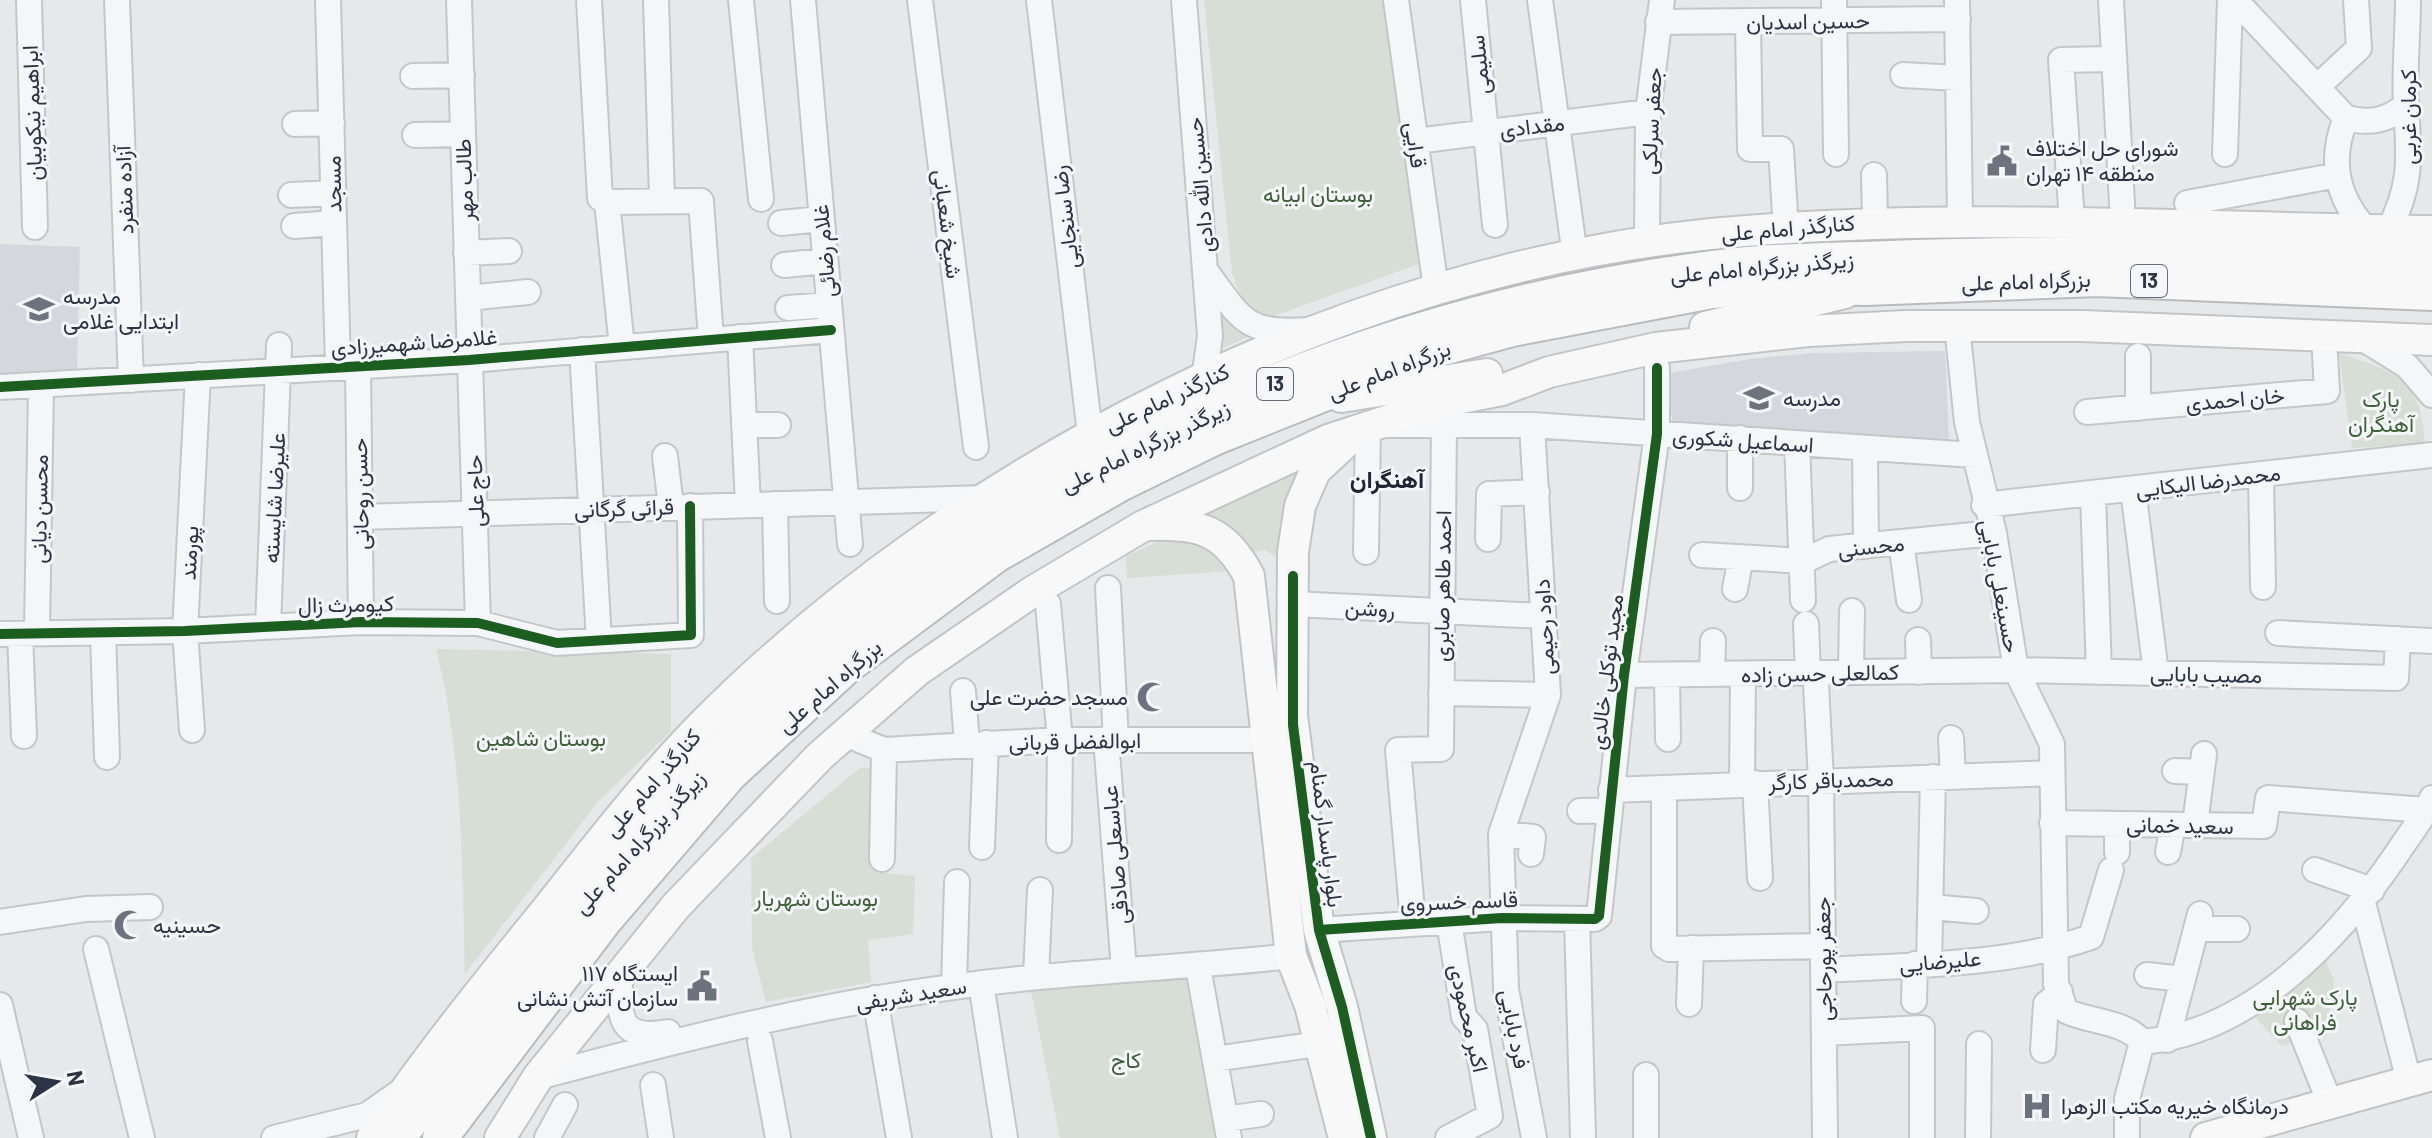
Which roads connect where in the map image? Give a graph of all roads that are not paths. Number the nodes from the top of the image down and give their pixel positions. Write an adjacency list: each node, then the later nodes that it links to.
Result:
1 (29, 0): 60 (street, ابراهیم نیکوبیان)
2 (117, 0): 98 (street, آزاده منفرد)
3 (328, 0): 33 (street, مسجد)
4 (459, 0): 25 (street, طالب مهر)
5 (589, 0): 48 (street)
6 (656, 0): 46 (street)
7 (741, 0): 47 (street)
8 (803, 0): 50 (street, غلام رضائی)
9 (920, 0): 114 (street, شیخ شعبانی)
10 (1039, 0): 110 (street, رضا سنجایی)
11 (1184, 0): 71 (street, حسین الله دادی)
12 (1396, 0): 39 (street, قرایی)
13 (1473, 0): 36 (street, سلیمی)
14 (1540, 0): 34 (street)
15 (2111, 0): 24 (street)
16 (2232, 0): 29 (street); 41 (street)
17 (2356, 0): 29 (street)
18 (2408, 0): 23 (street, کرمان غربی)
19 (1833, 10): 20 (street, حسین اسدیان); 22 (street, حسین اسدیان); 40 (street)
20 (1957, 10): 28 (street)
21 (1660, 11): 22 (street, حسین اسدیان); 30 (street, جعفر سرلکی)
22 (1748, 22): 61 (street)
23 (2420, 46): 32 (street, کرمان غربی)
24 (2112, 59): 53 (street); 55 (street)
25 (462, 75): 27 (street); 37 (street, طالب مهر)
26 (1903, 75): 28 (street)
27 (413, 76)
28 (1958, 78): 51 (street)
29 (2317, 87): 31 (street)
30 (1648, 112): 34 (street, مقدادی); 64 (street, جعفر سرلکی)
31 (2346, 118): 32 (street); 43 (street)
32 (2416, 119): 62 (street, کرمان غربی)
33 (332, 123): 35 (street); 44 (street, مسجد)
34 (1557, 123): 36 (street, مقدادی); 67 (street)
35 (295, 124)
36 (1486, 132): 39 (street, مقدادی); 58 (street, سلیمی)
37 (463, 134): 38 (street); 66 (street, طالب مهر)
38 (415, 135)
39 (1416, 141): 73 (street, قرایی)
40 (1836, 154)
41 (2225, 154)
42 (1874, 175): 52 (street)
43 (2338, 175): 49 (street); 62 (street)
44 (334, 193): 45 (street); 56 (street, مسجد)
45 (291, 195)
46 (662, 199): 48 (street); 85 (street)
47 (761, 199)
48 (604, 200): 88 (street)
49 (2187, 203)
50 (821, 219): 57 (street); 69 (street, غلام رضائی)
51 (1960, 220): 52 (main road, کنارگذر امام علی); 53 (main road, کنارگذر امام علی)
52 (1875, 221): 61 (main road, کنارگذر امام علی)
53 (2072, 221): 55 (main road, کنارگذر امام علی)
54 (2432, 221): 62 (street)
55 (2123, 222): 62 (main road, کنارگذر امام علی)
56 (334, 223): 59 (street); 93 (street, مسجد)
57 (781, 223)
58 (1495, 225)
59 (294, 226)
60 (35, 227)
61 (1786, 230): 64 (main road, کنارگذر امام علی)
62 (2377, 231): 63 (main road, کنارگذر امام علی)
63 (2432, 231)
64 (1647, 242): 67 (main road, کنارگذر امام علی)
65 (509, 251): 66 (street)
66 (466, 253): 76 (street, طالب مهر)
67 (1575, 256): 73 (main road, کنارگذر امام علی)
68 (2432, 259): 264 (highway, زیرگذر بزرگراه امام علی / 13)
69 (825, 261): 70 (street); 77 (street, غلام رضائی)
70 (784, 265)
71 (1207, 272): 80 (street, حسین الله دادی); 97 (street)
72 (1866, 288): 75 (highway, بزرگراه امام علی / 13); 91 (main road); 102 (highway, بزرگراه امام علی / 13)
73 (1436, 289): 80 (main road, کنارگذر امام علی)
74 (528, 292): 76 (street)
75 (2432, 293)
76 (468, 298): 92 (street, طالب مهر)
77 (829, 305): 78 (street); 81 (street, غلام رضائی)
78 (788, 308)
79 (1957, 326): 82 (main road); 91 (main road); 116 (street, حسینعلی بابایی)
80 (1327, 329): 97 (main road, کنارگذر امام علی)
81 (831, 330): 83 (street, غلامرضا شهمیرزادی); 125 (street, غلام رضائی)
82 (2324, 336): 84 (main road); 103 (street, خان احمدی)
83 (740, 337): 85 (street, غلامرضا شهمیرزادی); 106 (street)
84 (2362, 338): 86 (main road); 101 (street)
85 (711, 339): 88 (street, غلامرضا شهمیرزادی)
86 (2432, 340)
87 (279, 345): 94 (street, علیرضا شایسته)
88 (622, 347): 89 (street, غلامرضا شهمیرزادی)
89 (582, 350): 92 (street, غلامرضا شهمیرزادی); 130 (street)
90 (2138, 356): 103 (street)
91 (1656, 358): 95 (main road); 111 (street, مجید توکلی خالدی)
92 (469, 360): 93 (street, غلامرضا شهمیرزادی); 131 (street, حاج علی)
93 (348, 367): 94 (street, غلامرضا شهمیرزادی); 132 (street, حسن روحانی)
94 (281, 371): 96 (street, غلامرضا شهمیرزادی); 156 (street, علیرضا شایسته)
95 (1549, 372): 102 (main road); 108 (main road)
96 (198, 375): 98 (street, غلامرضا شهمیرزادی); 157 (street, پورمند)
97 (1204, 379): 110 (main road, کنارگذر امام علی)
98 (131, 380): 99 (street, غلامرضا شهمیرزادی)
99 (41, 385): 100 (street, غلامرضا شهمیرزادی); 160 (street, محسن دیانی)
100 (0, 387)
101 (2432, 395)
102 (1308, 402): 265 (highway, بزرگراه امام علی / 13)
103 (2138, 408): 104 (street, خان احمدی)
104 (2087, 412)
105 (1444, 424): 108 (street, اسماعیل شکوری); 109 (street, اسماعیل شکوری); 151 (street, احمد طاهر صابری)
106 (744, 425): 107 (street); 127 (street)
107 (778, 425)
108 (1368, 425): 133 (main road); 139 (street); 147 (main road, بلوار پاسدار گمنام)
109 (1532, 425): 111 (street, اسماعیل شکوری); 122 (street, داود رحیمی)
110 (1090, 434): 124 (main road, کنارگذر امام علی)
111 (1657, 434): 112 (street, اسماعیل شکوری); 173 (street, مجید توکلی خالدی)
112 (1740, 438): 113 (street, اسماعیل شکوری); 120 (street)
113 (1797, 443): 115 (street, اسماعیل شکوری); 142 (street, جعفر پورحاجی)
114 (976, 447)
115 (1865, 448): 116 (street, اسماعیل شکوری); 138 (street)
116 (1974, 455): 128 (street, حسینعلی بابایی)
117 (2432, 455): 119 (street, محمدرضا الیکایی)
118 (665, 456): 129 (street)
119 (2261, 475): 121 (street, محمدرضا الیکایی); 144 (street)
120 (1740, 488)
121 (2133, 489): 123 (street, محمدرضا الیکایی); 170 (street)
122 (1537, 492): 135 (street); 153 (street, داود رحیمی)
123 (2093, 494): 128 (street, محمدرضا الیکایی); 169 (street)
124 (984, 498): 125 (street, قرائی گرگانی); 255 (main road, کنارگذر امام علی)
125 (845, 502): 126 (street, قرائی گرگانی); 137 (street, غلام رضائی)
126 (775, 504): 127 (street, قرائی گرگانی); 149 (street)
127 (748, 505): 129 (street, قرائی گرگانی)
128 (1984, 505): 134 (street, حسینعلی بابایی)
129 (680, 507): 130 (street, قرائی گرگانی); 162 (street, کیومرث زال)
130 (593, 509): 131 (street, قرائی گرگانی); 162 (street)
131 (476, 513): 132 (street, قرائی گرگانی); 155 (street, حاج علی)
132 (360, 517): 154 (street, حسن روحانی)
133 (1143, 526): 143 (main road); 180 (main road)
134 (1994, 533): 136 (street, محسنی); 166 (street, حسینعلی بابایی)
135 (1488, 539)
136 (1901, 542): 138 (street, محسنی); 148 (street)
137 (850, 544)
138 (1866, 546): 142 (street, محسنی)
139 (1366, 552)
140 (1702, 555): 141 (street, محسنی)
141 (1741, 557): 142 (street, محسنی); 146 (street)
142 (1804, 561): 175 (street, جعفر پورحاجی)
143 (1249, 576): 147 (main road); 186 (main road)
144 (2263, 587)
145 (1108, 588): 185 (street, عباسعلی صادقی)
146 (1735, 589)
147 (1293, 590): 151 (street, روشن); 222 (main road, بلوار پاسدار گمنام)
148 (1909, 600)
149 (777, 601)
150 (1048, 604): 184 (street)
151 (1442, 611): 153 (street, روشن); 177 (street, احمد طاهر صابری)
152 (1852, 611): 167 (street)
153 (1543, 616): 178 (street, داود رحیمی)
154 (361, 622): 155 (street, کیومرث زال); 156 (street, کیومرث زال)
155 (478, 623): 162 (street, کیومرث زال)
156 (268, 626): 157 (street, کیومرث زال)
157 (185, 631): 158 (street, کیومرث زال); 179 (street, پورمند)
158 (103, 633): 160 (street, کیومرث زال); 189 (street)
159 (2278, 633): 161 (street)
160 (19, 634): 181 (street, محسن دیانی)
161 (2398, 639): 165 (street); 170 (street, مصیب بابایی)
162 (599, 640)
163 (1918, 640): 168 (street)
164 (1713, 641): 171 (street)
165 (2432, 641)
166 (2016, 670): 168 (street, کمالعلی حسن زاده); 169 (street, مصیب بابایی); 191 (street, حسینعلی بابایی)
167 (1851, 672): 168 (street, کمالعلی حسن زاده); 175 (street, کمالعلی حسن زاده)
168 (1919, 672)
169 (2099, 672): 170 (street, مصیب بابایی)
170 (2156, 673)
171 (1712, 674): 172 (street, کمالعلی حسن زاده); 174 (street, کمالعلی حسن زاده)
172 (1743, 674): 175 (street, کمالعلی حسن زاده); 194 (street)
173 (1624, 675): 174 (street, کمالعلی حسن زاده); 196 (street, مجید توکلی خالدی)
174 (1667, 675): 183 (street)
175 (1812, 678): 193 (street, جعفر پورحاجی)
176 (963, 691): 187 (street)
177 (1441, 693): 178 (street); 220 (street, احمد طاهر صابری)
178 (1548, 695): 202 (street, داود رحیمی)
179 (192, 730)
180 (845, 734): 188 (street); 232 (main road)
181 (24, 736)
182 (1951, 738): 192 (street)
183 (1668, 739)
184 (1060, 740): 185 (street, ابوالفضل قربانی); 187 (street, ابوالفضل قربانی); 203 (street)
185 (1111, 740): 186 (street, ابوالفضل قربانی); 230 (street, عباسعلی صادقی)
186 (1267, 740): 226 (main road)
187 (977, 744): 188 (street, ابوالفضل قربانی); 204 (street)
188 (884, 750): 207 (street)
189 (107, 757)
190 (2175, 771): 201 (street)
191 (2051, 773): 192 (street, محمدباقر کارگر); 199 (street, حسینعلی بابایی)
192 (1943, 776): 193 (street, محمدباقر کارگر); 214 (street)
193 (1821, 780): 194 (street, محمدباقر کارگر); 227 (street, جعفر پورحاجی)
194 (1749, 784): 195 (street, محمدباقر کارگر); 209 (street)
195 (1664, 788): 196 (street, محمدباقر کارگر); 223 (street)
196 (1610, 800): 197 (street, محمدباقر کارگر); 217 (street, مجید توکلی خالدی)
197 (1580, 811)
198 (2426, 816): 201 (street, سعید خمانی); 212 (street)
199 (2052, 823): 200 (street, سعید خمانی); 225 (street, حسینعلی بابایی)
200 (2117, 824): 201 (street, سعید خمانی); 225 (street, علیرضایی)
201 (2184, 825): 205 (street)
202 (1501, 834): 206 (street); 216 (street, داود رحیمی)
203 (1059, 840)
204 (982, 847)
205 (2168, 852)
206 (1531, 854)
207 (882, 859)
208 (2315, 870): 212 (street)
209 (1760, 878)
210 (957, 882): 236 (street)
211 (1040, 890): 233 (street)
212 (2368, 896): 245 (street); 253 (street)
213 (150, 907): 219 (street)
214 (1931, 907): 215 (street); 228 (street)
215 (1976, 911)
216 (1502, 918): 217 (street, قاسم خسروی); 218 (street, قاسم خسروی); 275 (street, فرد بابایی)
217 (1588, 918): 276 (street, مجید توکلی خالدی)
218 (1449, 921): 220 (street, قاسم خسروی); 274 (street, اکبر محمودی)
219 (0, 922)
220 (1413, 922): 222 (street, قاسم خسروی)
221 (2237, 929): 234 (street)
222 (1319, 930): 273 (main road, بلوار پاسدار گمنام)
223 (1675, 948): 227 (street, علیرضایی); 240 (street)
224 (96, 949): 261 (street)
225 (2057, 949): 228 (street, علیرضایی); 237 (street, حسینعلی بابایی)
226 (1291, 956): 229 (street, سعید شریفی); 272 (main road)
227 (1823, 958): 228 (street, علیرضایی); 244 (street, جعفر پورحاجی)
228 (1922, 964): 239 (street)
229 (1198, 967): 230 (street, سعید شریفی); 250 (street)
230 (1124, 970): 233 (street, سعید شریفی)
231 (2147, 975): 234 (street)
232 (620, 976): 243 (street); 252 (main road)
233 (1036, 976): 235 (street, سعید شریفی)
234 (2183, 979): 245 (street)
235 (981, 983): 236 (street, سعید شریفی); 271 (street)
236 (954, 986): 238 (street, سعید شریفی)
237 (2058, 988): 246 (street); 249 (street)
238 (875, 998): 243 (street, سعید شریفی); 270 (street)
239 (1914, 1001)
240 (1689, 1004)
241 (0, 1005): 260 (street)
242 (2297, 1021): 256 (street)
243 (758, 1032): 252 (street, سعید شریفی); 269 (street)
244 (1824, 1033): 278 (street, جعفر پورحاجی); 279 (street)
245 (2167, 1040): 246 (street)
246 (2142, 1042): 281 (street)
247 (1979, 1044): 280 (street)
248 (1304, 1046): 250 (street)
249 (2043, 1050)
250 (1215, 1059): 259 (street)
251 (1646, 1075): 277 (street)
252 (538, 1077): 266 (main road)
253 (2420, 1078): 256 (main road)
254 (653, 1085): 268 (street)
255 (406, 1088): 262 (street); 263 (main road, کنارگذر امام علی)
256 (2330, 1103): 282 (main road)
257 (565, 1105): 267 (street)
258 (1261, 1114): 259 (street)
259 (1228, 1128)
260 (31, 1138)
261 (142, 1138)
262 (274, 1138)
263 (372, 1138)
264 (398, 1138)
265 (440, 1138)
266 (500, 1138)
267 (547, 1138)
268 (661, 1138)
269 (778, 1138)
270 (899, 1138)
271 (1005, 1138)
272 (1344, 1138)
273 (1371, 1138)
274 (1448, 1138)
275 (1534, 1138)
276 (1583, 1138)
277 (1646, 1138)
278 (1825, 1138)
279 (1922, 1138)
280 (1978, 1138)
281 (2127, 1138)
282 (2206, 1138)

